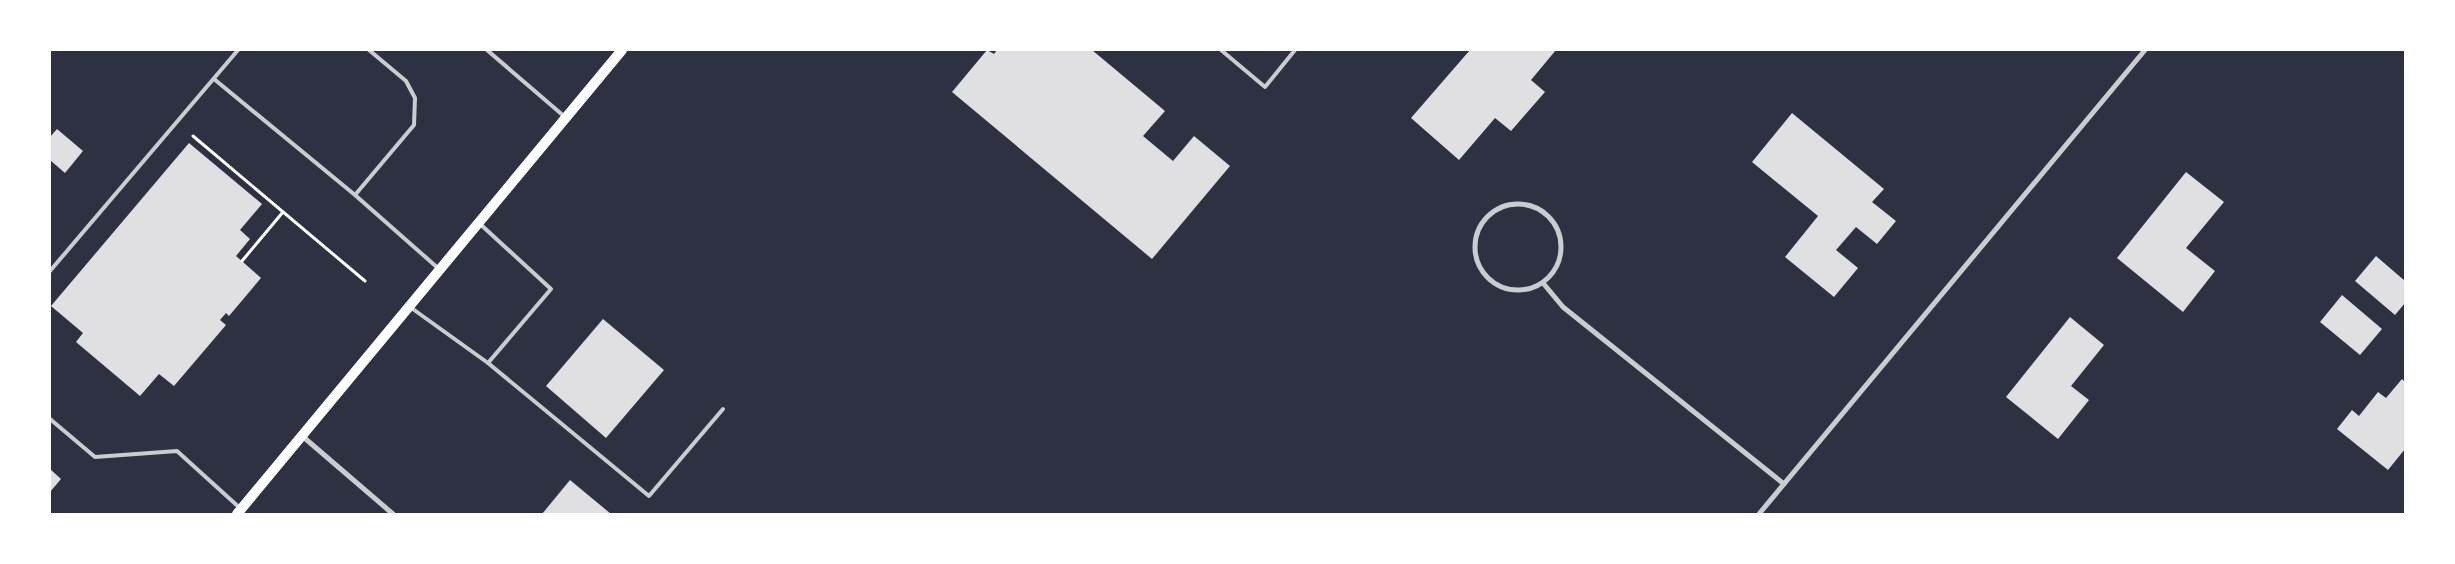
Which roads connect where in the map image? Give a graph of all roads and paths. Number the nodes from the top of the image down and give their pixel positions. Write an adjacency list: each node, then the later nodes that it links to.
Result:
1 (238, 50): 8 (lane)
2 (369, 50): 11 (lane)
3 (487, 50): 9 (lane)
4 (622, 50): 9 (main road)
5 (1221, 50): 6 (lane)
6 (1296, 50)
7 (2145, 50): 24 (street)
8 (214, 79): 10 (lane); 11 (lane)
9 (566, 118): 13 (main road)
10 (177, 122): 12 (path); 16 (lane)
11 (355, 195): 15 (lane)
12 (283, 212): 14 (path); 17 (path)
13 (478, 223): 15 (main road); 20 (lane)
14 (242, 261)
15 (439, 269): 19 (main road)
16 (50, 271)
17 (364, 281)
18 (1543, 283): 18 (street); 24 (street)
19 (409, 305): 20 (lane); 23 (main road)
20 (488, 363): 21 (lane)
21 (722, 409)
22 (50, 419): 25 (lane)
23 (301, 435): 25 (main road); 26 (street)
24 (1784, 484): 27 (street)
25 (239, 511)
26 (393, 514)
27 (1758, 514)

